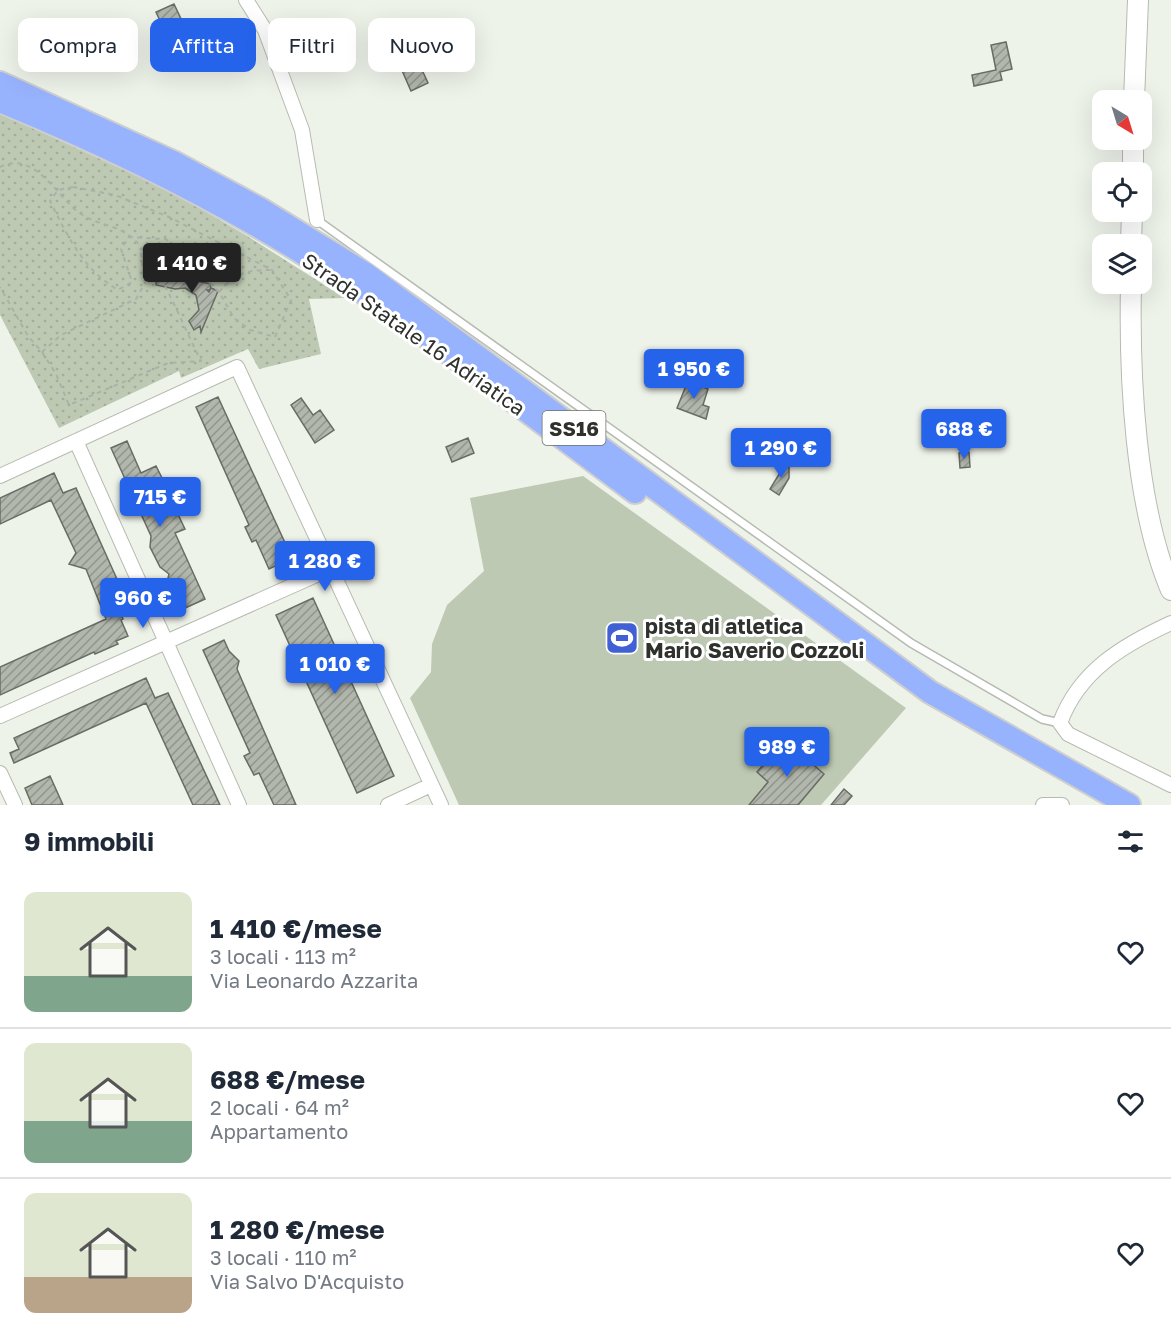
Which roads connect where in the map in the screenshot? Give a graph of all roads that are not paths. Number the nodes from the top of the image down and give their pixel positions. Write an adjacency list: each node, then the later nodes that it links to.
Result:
1 (246, 0): 6 (street)
2 (1138, 0): 4 (main road)
3 (0, 83): 26 (highway, Strada Statale 16 Adriatica / SS16)
4 (1134, 90)
5 (0, 101): 25 (highway, Strada Statale 16 Adriatica / SS16)
6 (317, 220): 15 (lane)
7 (1131, 294): 11 (main road)
8 (76, 441): 9 (street); 10 (street); 13 (street)
9 (0, 476)
10 (332, 568): 13 (street); 17 (street)
11 (1171, 590)
12 (1171, 623): 15 (street)
13 (166, 642): 14 (street); 20 (street)
14 (0, 716)
15 (1060, 723): 18 (street)
16 (0, 773): 19 (street)
17 (431, 785): 21 (street); 22 (street)
18 (1171, 785)
19 (15, 805)
20 (239, 805)
21 (388, 805)
22 (441, 805)
23 (1043, 805): 24 (street)
24 (1062, 805)
25 (1103, 805)
26 (1129, 805)

